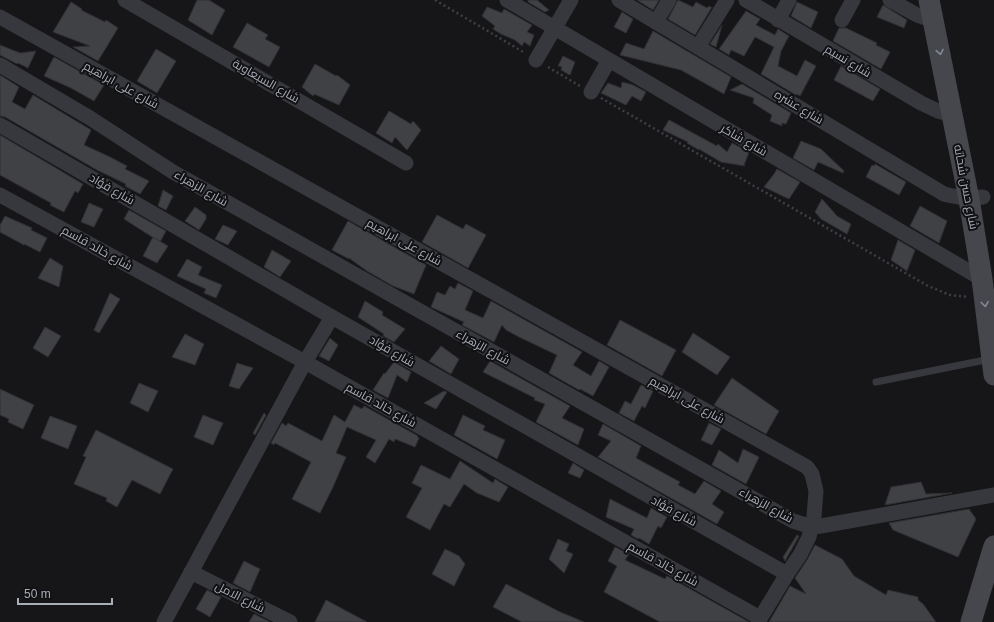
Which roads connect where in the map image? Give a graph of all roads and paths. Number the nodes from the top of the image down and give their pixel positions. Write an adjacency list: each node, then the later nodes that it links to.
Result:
1 (125, 0): 27 (street, شارع السبعاوية)
2 (435, 0): 21 (path)
3 (507, 0): 19 (street, شارع شاكر)
4 (571, 0): 19 (street)
5 (619, 0): 18 (street, شارع عشره)
6 (669, 0): 18 (street)
7 (727, 0): 20 (street)
8 (746, 0): 15 (street, شارع نسيم)
9 (789, 0): 15 (street)
10 (853, 0): 16 (street)
11 (890, 0): 17 (street)
12 (929, 0): 17 (main road, شارع حسن شحاته)
13 (944, 0): 29 (main road, شارع حسن شحاته)
14 (0, 17): 36 (street, شارع على ابراهيم)
15 (778, 20): 25 (street, شارع نسيم)
16 (842, 20)
17 (934, 21): 25 (main road, شارع حسن شحاته, one-way to 25)
18 (656, 22): 20 (street, شارع عشره)
19 (555, 28): 21 (street); 22 (street, شارع شاكر)
20 (698, 47): 29 (street, شارع عشره)
21 (536, 60): 24 (path)
22 (609, 60): 24 (street); 30 (street, شارع شاكر)
23 (0, 65): 36 (street, شارع الزهراء)
24 (591, 92): 30 (path)
25 (952, 115): 29 (main road, شارع حسن شحاته)
26 (0, 125): 31 (street, شارع فؤاد)
27 (406, 163)
28 (0, 195): 33 (street, شارع خالد قاسم)
29 (976, 198): 30 (main road, شارع حسن شحاته)
30 (987, 284): 32 (main road, شارع حسن شحاته, one-way to 32)
31 (332, 317): 33 (street); 39 (street, شارع فؤاد)
32 (993, 360): 34 (lane)
33 (305, 362): 38 (street); 41 (street, شارع خالد قاسم)
34 (876, 382)
35 (994, 495): 36 (street, شارع الزهراء)
36 (812, 527): 39 (street)
37 (994, 546): 44 (main road)
38 (191, 572): 42 (street); 43 (street, شارع الامل)
39 (787, 574): 41 (street)
40 (994, 587): 45 (main road)
41 (759, 620)
42 (164, 622)
43 (290, 622)
44 (971, 622)
45 (983, 622)

